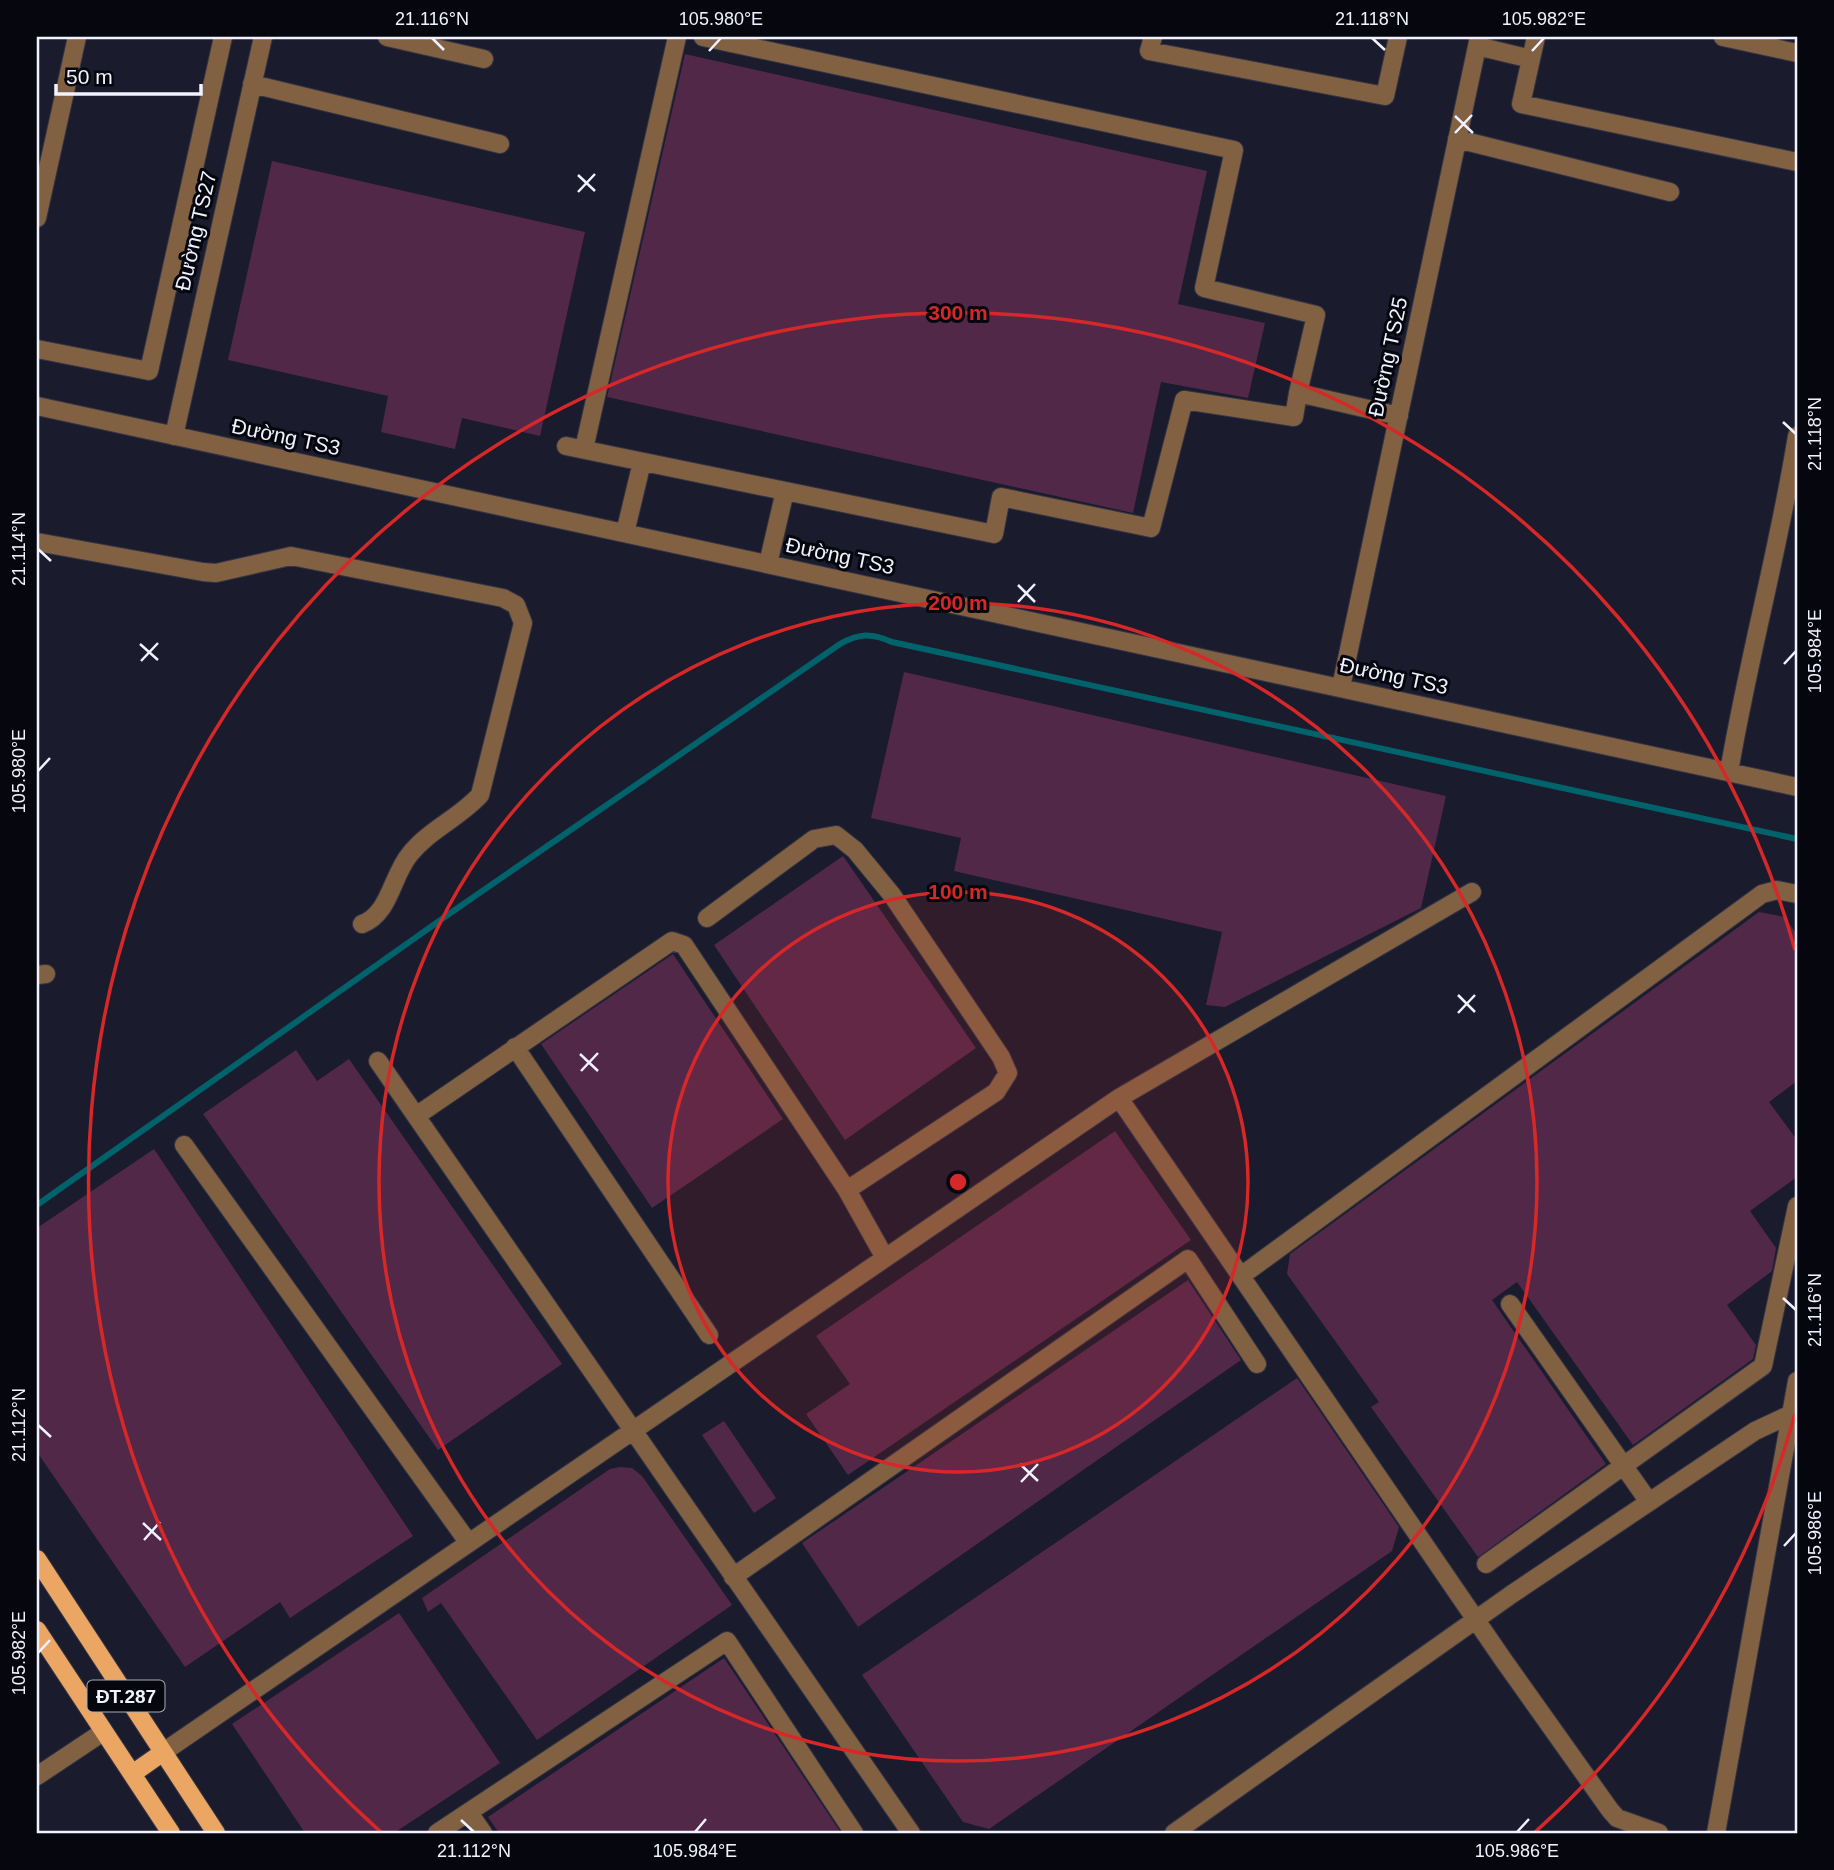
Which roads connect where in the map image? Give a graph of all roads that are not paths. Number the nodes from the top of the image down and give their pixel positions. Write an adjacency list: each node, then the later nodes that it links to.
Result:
1 (77, 37): 20 (street)
2 (223, 37): 21 (street)
3 (263, 37): 15 (street, Đường TS27)
4 (387, 37): 14 (street)
5 (677, 37): 27 (street)
6 (703, 37): 22 (street)
7 (1153, 37): 8 (street)
8 (1398, 37)
9 (1536, 37): 13 (street)
10 (1723, 37): 12 (street)
11 (1478, 41): 13 (street); 16 (street, Đường TS25)
12 (1797, 53)
13 (1531, 58): 18 (street)
14 (484, 59)
15 (253, 84): 17 (street); 25 (street, Đường TS27)
16 (1457, 139): 19 (street); 24 (street, Đường TS25)
17 (500, 144)
18 (1797, 162)
19 (1670, 192)
20 (37, 212)
21 (37, 348)
22 (1298, 393): 24 (street); 28 (street)
23 (37, 406): 25 (street, Đường TS3)
24 (1399, 416): 32 (street, Đường TS25)
25 (174, 436): 29 (street, Đường TS3)
26 (1797, 436): 33 (street)
27 (642, 462): 28 (street); 29 (street)
28 (785, 491): 31 (street)
29 (625, 533): 31 (street, Đường TS3)
30 (37, 542): 38 (street)
31 (768, 564): 32 (street, Đường TS3)
32 (1341, 687): 33 (street, Đường TS3)
33 (1729, 772): 34 (street, Đường TS3)
34 (1797, 787)
35 (1472, 892): 41 (street)
36 (1797, 894): 47 (street)
37 (708, 918): 44 (street)
38 (362, 924)
39 (514, 1046): 42 (street); 44 (street); 49 (street)
40 (378, 1061): 42 (street)
41 (1119, 1098): 46 (street); 47 (street)
42 (416, 1116): 53 (street)
43 (184, 1145): 56 (street)
44 (847, 1190): 46 (street)
45 (1797, 1206): 54 (street)
46 (885, 1258): 53 (street)
47 (1241, 1276): 60 (street)
48 (1510, 1304): 54 (street)
49 (709, 1335)
50 (1257, 1364): 59 (street)
51 (1797, 1381): 52 (street)
52 (1791, 1413): 55 (street); 75 (street)
53 (632, 1430): 56 (street); 59 (street)
54 (1623, 1466): 55 (street); 58 (street)
55 (1649, 1502): 60 (street)
56 (468, 1542): 63 (street)
57 (37, 1559): 63 (main road, ĐT.287)
58 (1486, 1564)
59 (733, 1577): 72 (street)
60 (1476, 1620): 73 (street); 74 (street)
61 (37, 1630): 62 (main road, ĐT.287)
62 (103, 1732): 64 (main road, ĐT.287); 65 (street)
63 (162, 1753): 64 (main road); 68 (main road, ĐT.287)
64 (132, 1773): 67 (main road, ĐT.287)
65 (37, 1776)
66 (469, 1813): 69 (street); 70 (street); 71 (street)
67 (171, 1833)
68 (216, 1833)
69 (437, 1833)
70 (482, 1833)
71 (854, 1833)
72 (911, 1833)
73 (1174, 1833)
74 (1659, 1833)
75 (1716, 1833)

